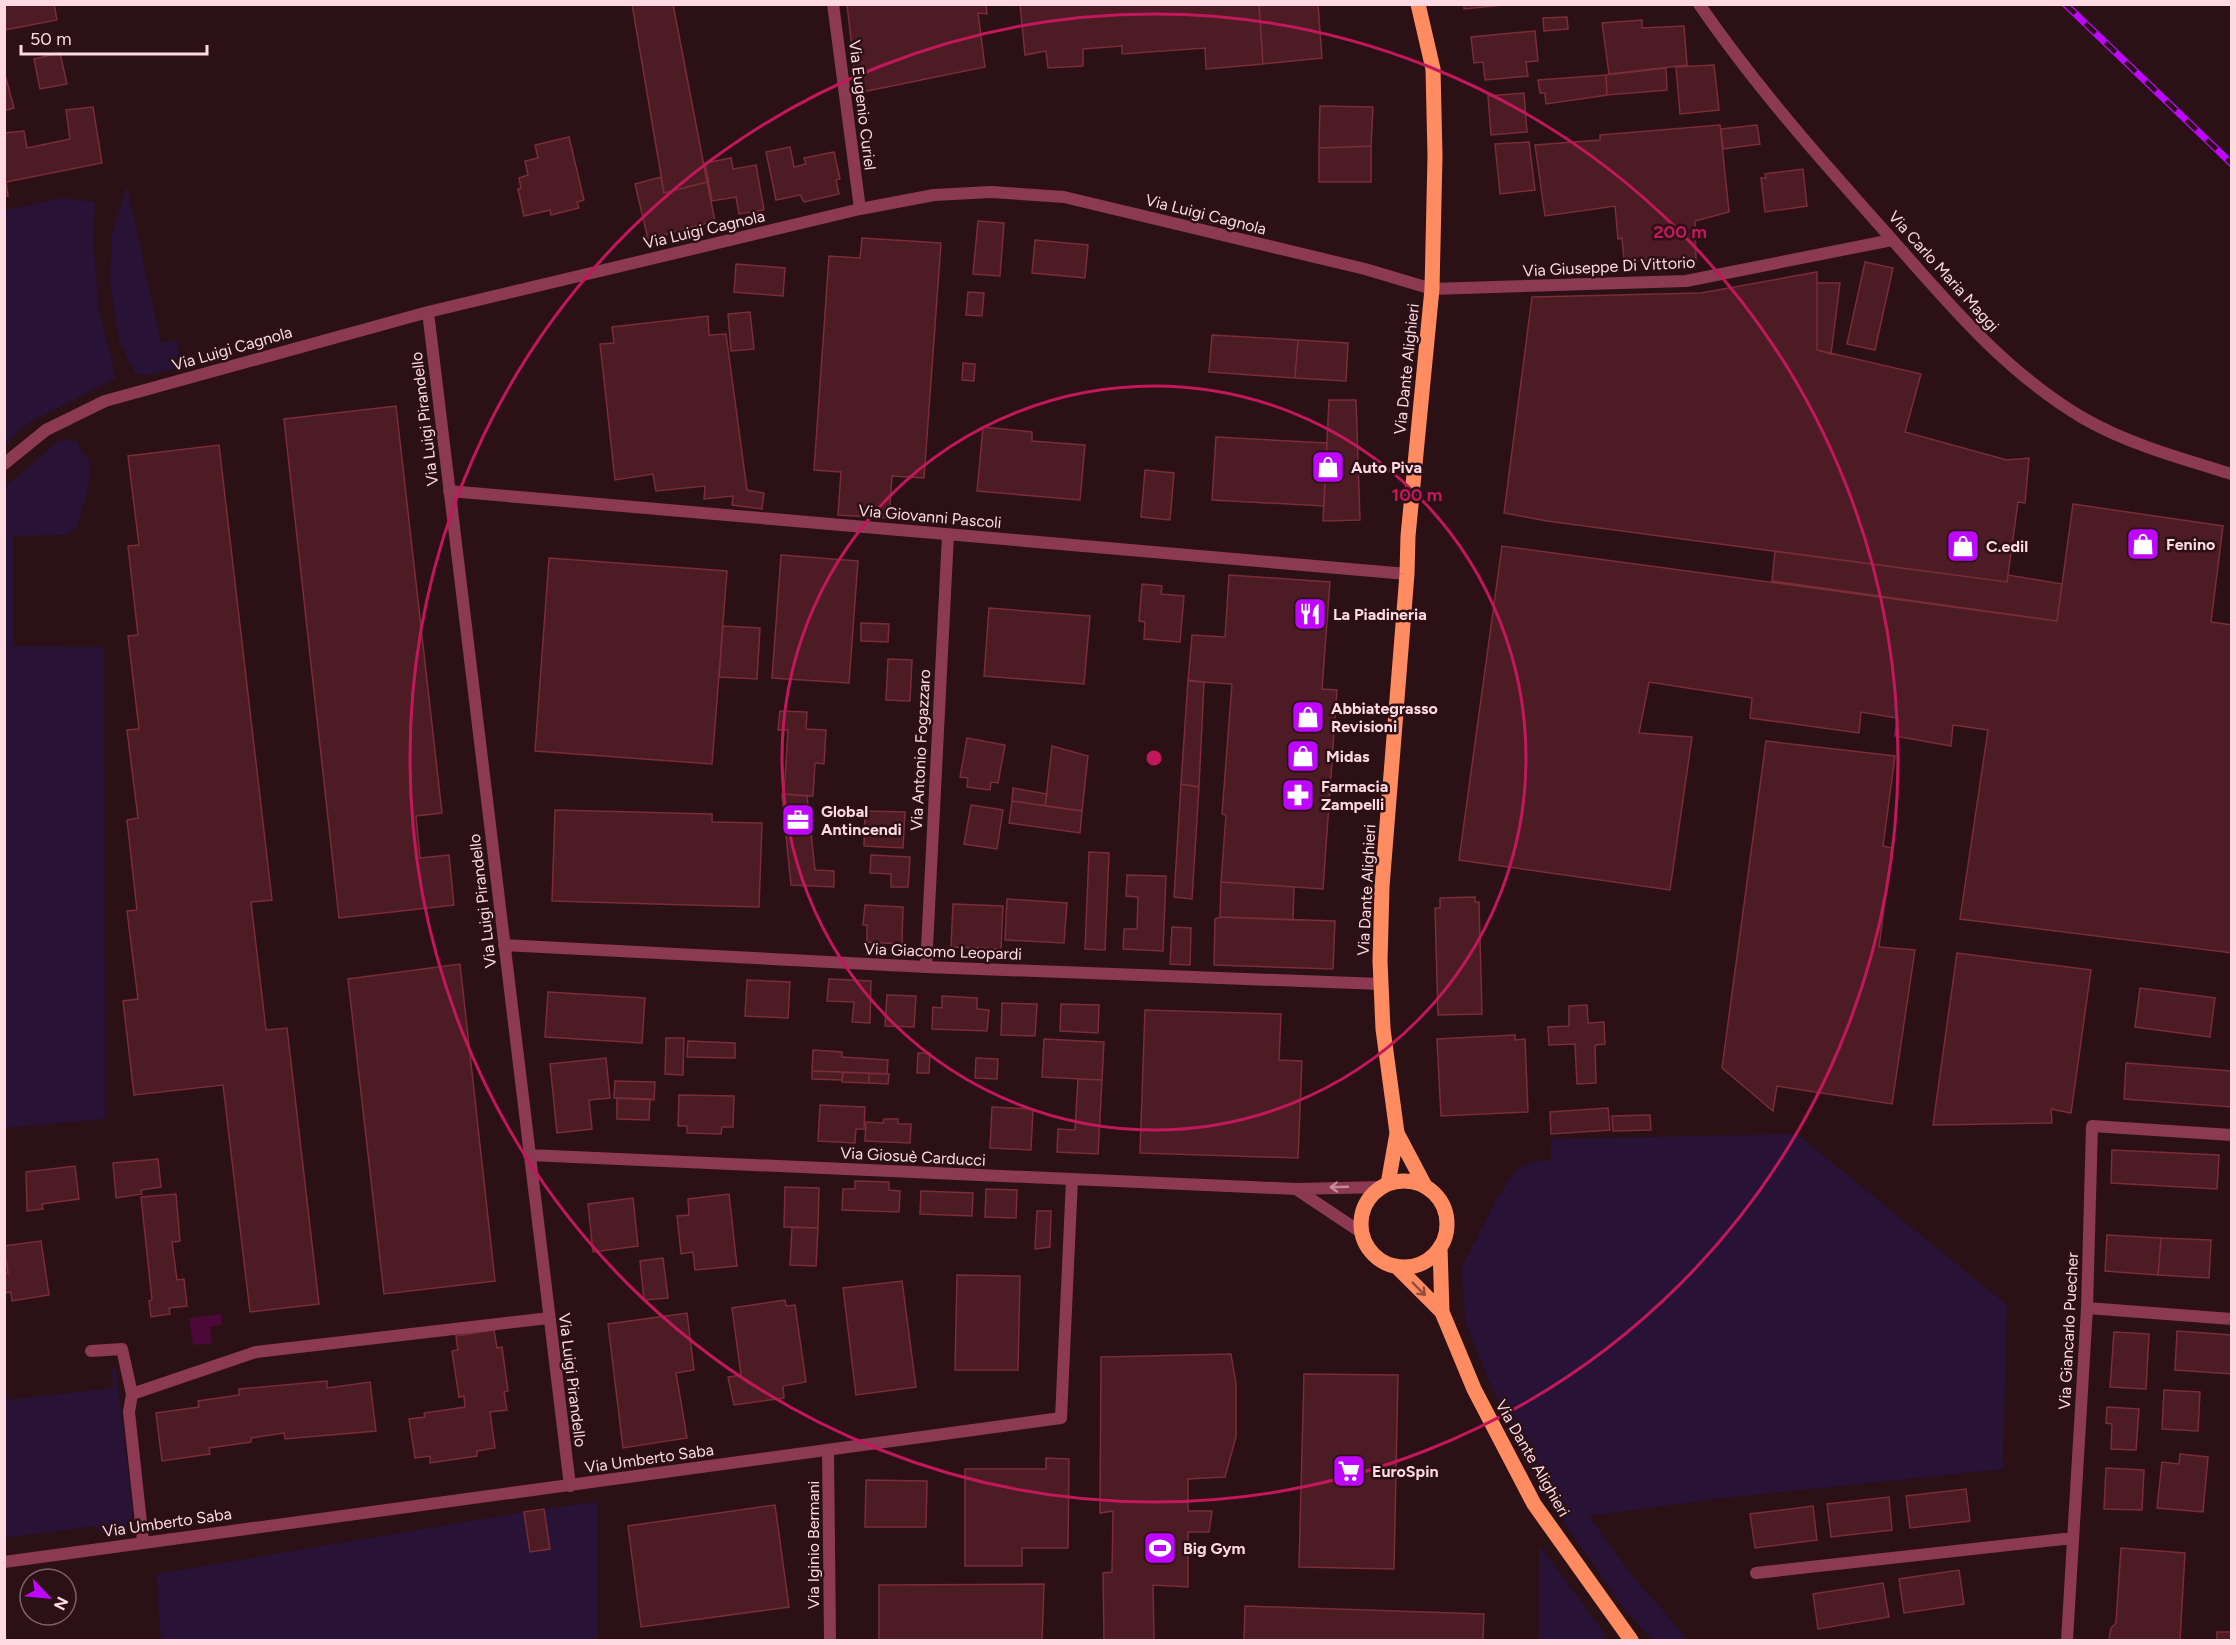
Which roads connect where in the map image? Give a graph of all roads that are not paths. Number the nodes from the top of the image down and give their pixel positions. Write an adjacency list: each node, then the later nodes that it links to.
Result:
1 (834, 4): 4 (street, Via Eugenio Curiel)
2 (1418, 4): 6 (main road, Via Dante Alighieri)
3 (1699, 4): 5 (street, Via Carlo Maria Maggi)
4 (860, 209): 6 (street, Via Luigi Cagnola); 7 (street, Via Luigi Cagnola)
5 (1892, 240): 6 (street, Via Giuseppe Di Vittorio); 9 (street, Via Carlo Maria Maggi)
6 (1432, 289): 12 (main road, Via Dante Alighieri)
7 (428, 312): 8 (street, Via Luigi Cagnola); 10 (street, Via Luigi Pirandello)
8 (4, 464)
9 (2232, 474)
10 (449, 491): 11 (street, Via Giovanni Pascoli); 13 (street, Via Luigi Pirandello)
11 (948, 534): 12 (street, Via Giovanni Pascoli); 14 (street, Via Antonio Fogazzaro)
12 (1407, 574): 15 (main road, Via Dante Alighieri)
13 (504, 945): 14 (street, Via Giacomo Leopardi); 18 (street, Via Luigi Pirandello)
14 (926, 967): 15 (street, Via Giacomo Leopardi)
15 (1381, 984): 16 (main road, Via Dante Alighieri)
16 (1397, 1133): 20 (main road, Via Dante Alighieri); 21 (main road, Via Dante Alighieri)
17 (2232, 1135): 26 (street, Via Giancarlo Puecher)
18 (529, 1155): 19 (street, Via Giosuè Carducci); 28 (street, Via Luigi Pirandello)
19 (1072, 1179): 22 (street, Via Giosuè Carducci); 32 (street, Via Umberto Saba)
20 (1385, 1185): 21 (main road); 22 (street, Via Giosuè Carducci, one-way to 22); 23 (main road)
21 (1425, 1186): 24 (main road)
22 (1296, 1189): 23 (street)
23 (1362, 1233): 25 (main road)
24 (1440, 1248): 25 (main road); 27 (main road, Via Dante Alighieri)
25 (1396, 1266): 27 (main road, Via Dante Alighieri, one-way to 27)
26 (2087, 1308): 29 (street); 34 (street, Via Giancarlo Puecher)
27 (1442, 1312): 38 (main road, Via Dante Alighieri)
28 (549, 1318): 31 (street); 33 (street, Via Luigi Pirandello)
29 (2232, 1319)
30 (92, 1351): 31 (street)
31 (132, 1394): 35 (street)
32 (828, 1450): 33 (street, Via Umberto Saba); 39 (street, Via Iginio Bermani)
33 (570, 1486): 35 (street, Via Umberto Saba)
34 (2073, 1538): 37 (street); 42 (street, Via Giancarlo Puecher)
35 (143, 1541): 36 (street, Via Umberto Saba)
36 (4, 1562)
37 (1756, 1573)
38 (1613, 1617): 40 (main road); 41 (main road, Via Dante Alighieri)
39 (830, 1641)
40 (1615, 1641)
41 (1631, 1641)
42 (2067, 1641)

